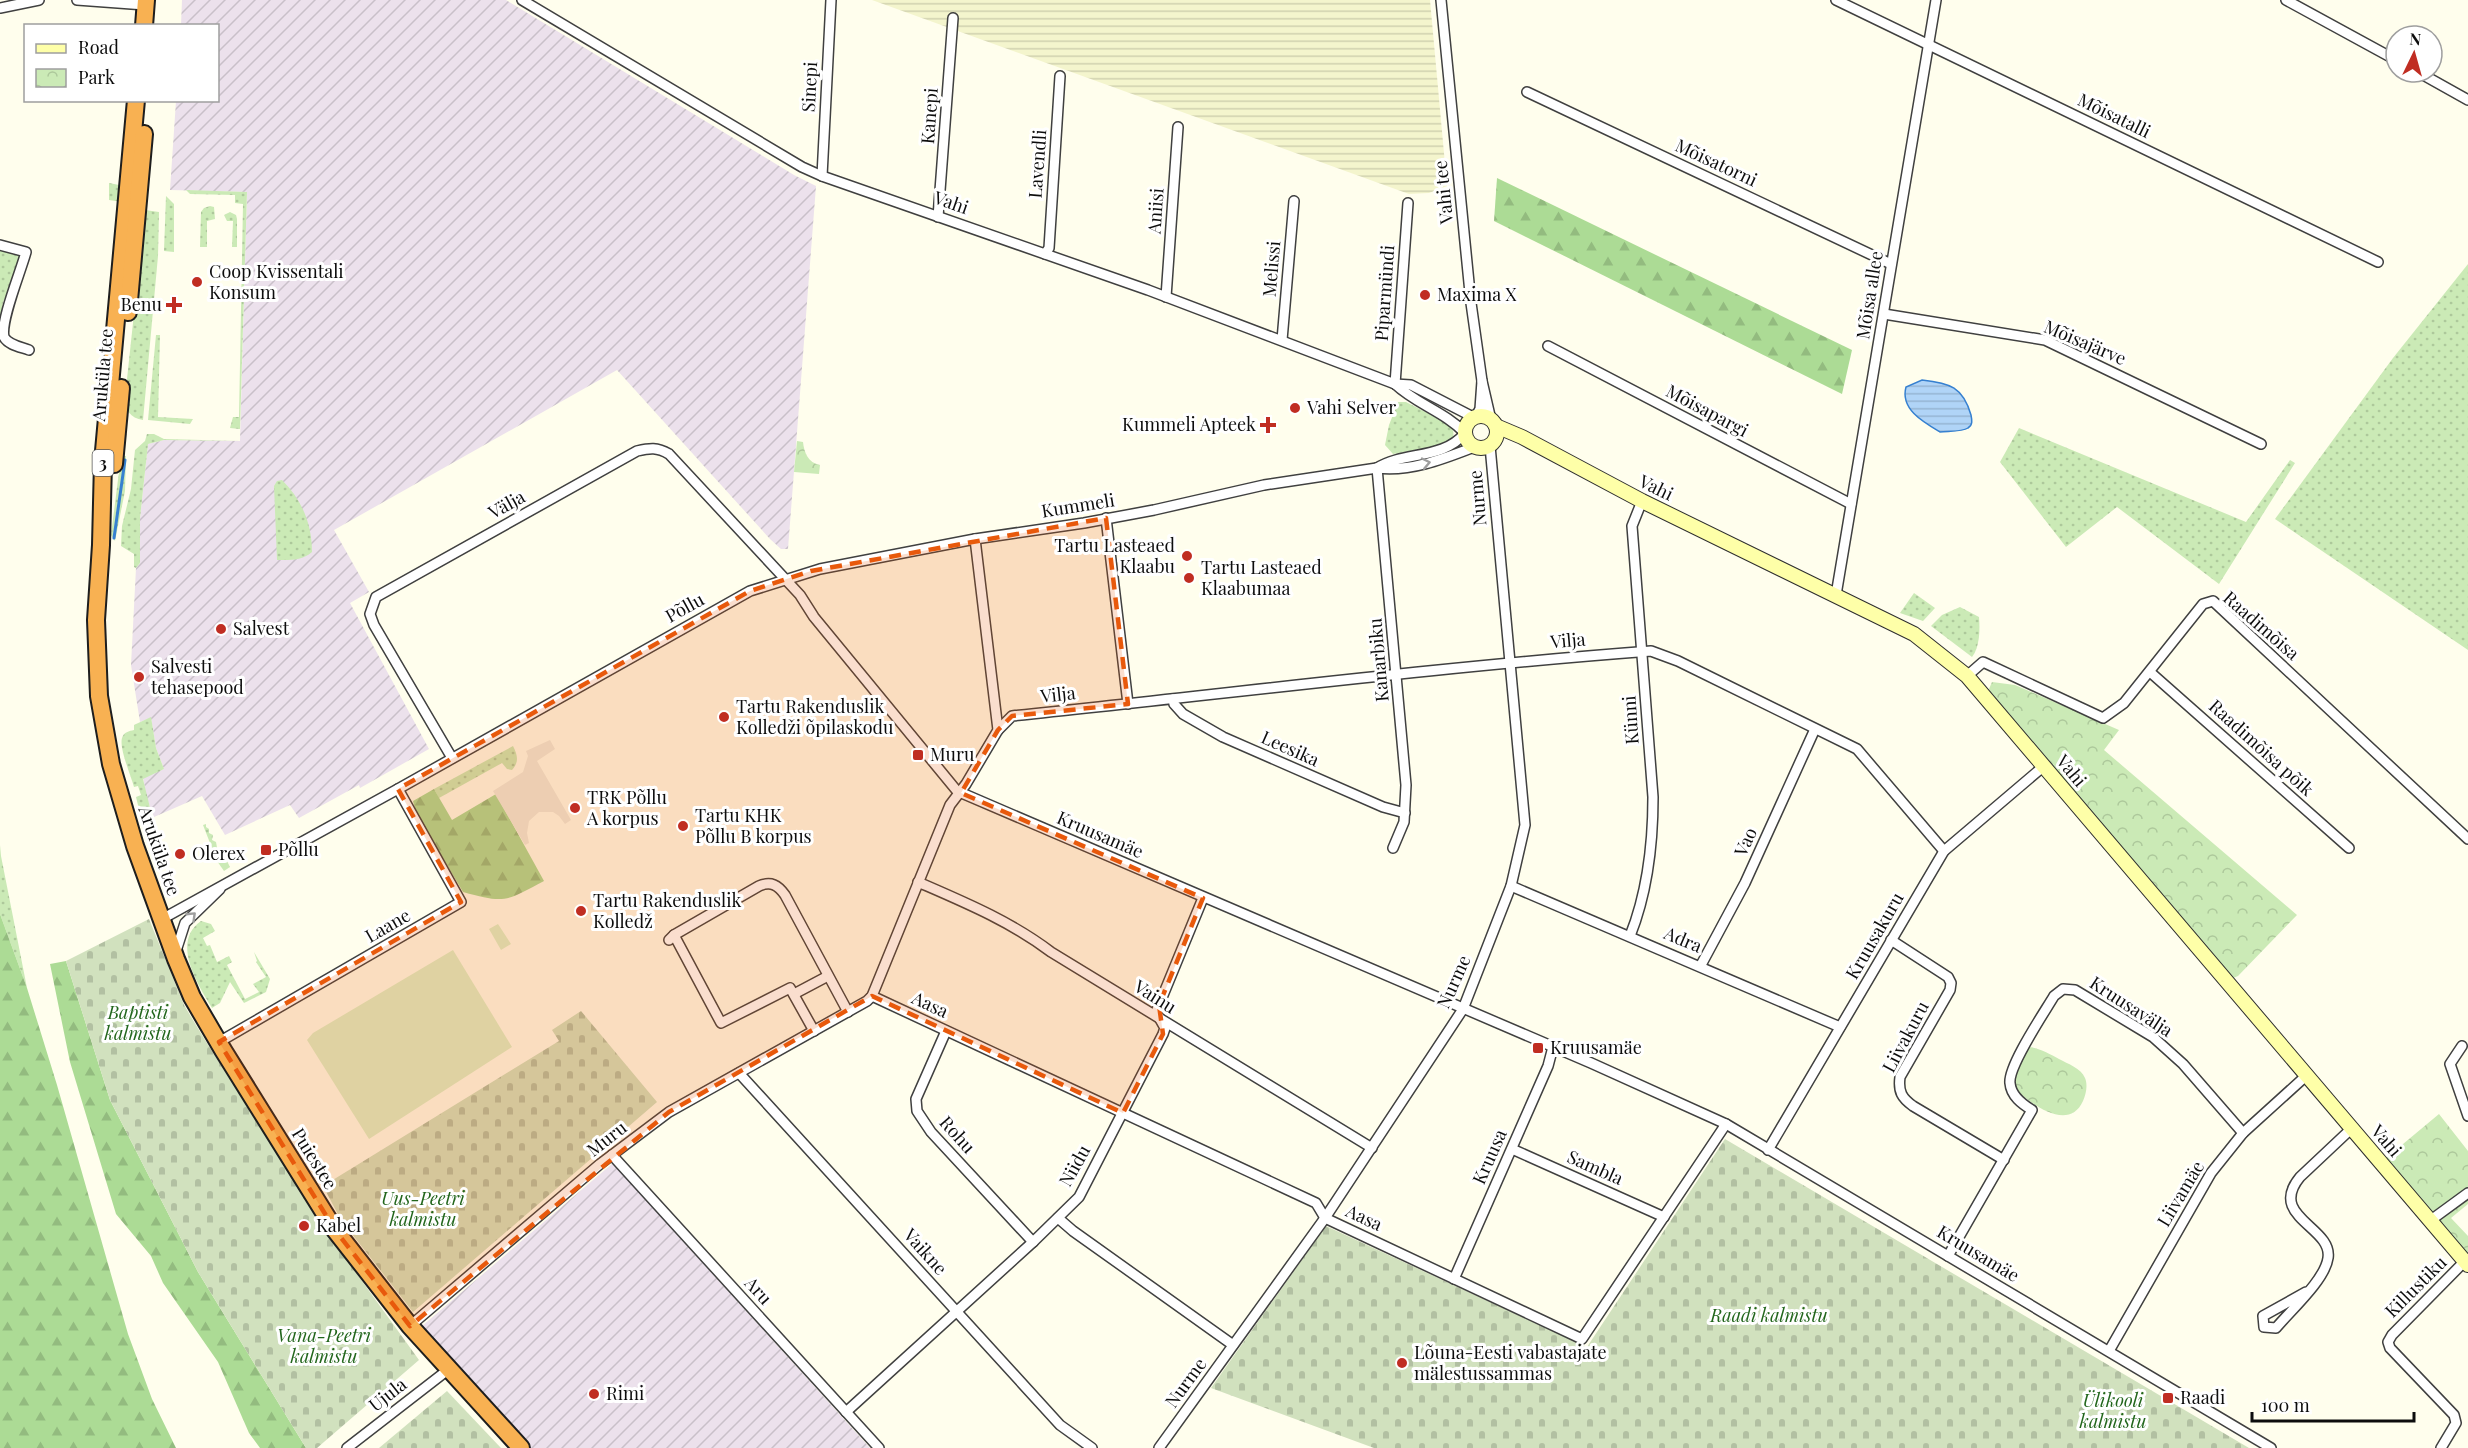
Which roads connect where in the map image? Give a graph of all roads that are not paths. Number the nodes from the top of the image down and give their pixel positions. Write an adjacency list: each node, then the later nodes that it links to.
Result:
1 (39, 0): 10 (street)
2 (77, 0): 9 (street)
3 (522, 0): 22 (street, Vahi)
4 (831, 0): 22 (street, Sinepi)
5 (1441, 0): 36 (street, Vahi tee)
6 (1836, 0): 13 (street, Mõisatalli)
7 (1936, 0): 13 (street, Mõisa allee)
8 (2286, 0): 14 (street)
9 (145, 2): 12 (highway)
10 (0, 8)
11 (953, 18): 25 (street, Kanepi)
12 (144, 24)
13 (1929, 44): 28 (street, Mõisatalli); 29 (street, Mõisa allee)
14 (2384, 53)
15 (1060, 76): 27 (street, Lavendli)
16 (2440, 84): 18 (street)
17 (1527, 92): 29 (street, Mõisatorni)
18 (2468, 99)
19 (136, 102): 50 (highway, Aruküla tee / 3)
20 (145, 102): 50 (highway, Aruküla tee / 3)
21 (1178, 127): 30 (street, Aniisi)
22 (822, 176): 25 (street, Vahi)
23 (1294, 201): 33 (street, Melissi)
24 (1408, 203): 37 (street, Piparmündi)
25 (938, 217): 27 (street, Vahi)
26 (0, 246): 32 (street)
27 (1046, 254): 30 (street, Vahi)
28 (2378, 262)
29 (1891, 264): 31 (street, Mõisa allee)
30 (1166, 297): 33 (street, Vahi)
31 (1884, 314): 42 (street, Mõisajärve); 47 (street, Mõisa allee)
32 (2, 338): 35 (street)
33 (1282, 340): 37 (street, Vahi)
34 (1548, 346): 47 (street, Mõisapargi)
35 (28, 350)
36 (1482, 381): 38 (street, Vahi tee); 39 (street, Vahi tee)
37 (1395, 384): 38 (street, Vahi); 40 (street, Vahi)
38 (1474, 418): 39 (street); 40 (street)
39 (1494, 423): 41 (street); 43 (street, Vahi)
40 (1465, 433): 44 (street); 45 (street, Kummeli)
41 (1492, 444): 43 (street, Vahi); 44 (street); 54 (street, Nurme)
42 (2261, 444)
43 (1533, 445): 46 (street, Vahi)
44 (1474, 447): 45 (street, Kummeli, one-way to 44)
45 (1377, 468): 48 (street, Kummeli); 56 (street, Kanarbiku)
46 (1642, 501): 52 (street, Vahi); 53 (street, Künni)
47 (1851, 504): 52 (street, Mõisa allee)
48 (1106, 518): 49 (street, Kummeli); 59 (street)
49 (975, 538): 51 (street, Kummeli); 61 (street)
50 (102, 545): 75 (highway, Aruküla tee / 3)
51 (785, 579): 62 (street, Põllu); 62 (street, Välja); 65 (street, Kruusamäe)
52 (1836, 595): 57 (street, Vahi)
53 (1642, 652): 54 (street, Vilja); 60 (street, Vilja); 76 (street, Künni)
54 (1511, 663): 56 (street, Vilja); 73 (street, Nurme)
55 (2151, 672): 57 (street, Raadimõisa); 67 (street, Raadimõisa); 69 (street, Raadimõisa põik)
56 (1397, 673): 58 (street, Vilja); 66 (street, Kanarbiku)
57 (1967, 676): 63 (street, Vahi)
58 (1173, 699): 59 (street, Vilja); 66 (street, Leesika)
59 (1128, 704): 61 (street, Vilja)
60 (1815, 729): 70 (street, Vilja); 79 (street, Vao)
61 (998, 730): 65 (street)
62 (452, 758): 64 (street, Põllu)
63 (2044, 766): 70 (street, Kruusakuru); 93 (street, Vahi)
64 (398, 789): 72 (street, Põllu); 89 (street, Laane)
65 (960, 792): 71 (street); 74 (street, Kruusamäe)
66 (1405, 813): 68 (street, Kanarbiku)
67 (2468, 839)
68 (1393, 848)
69 (2349, 848)
70 (1944, 851): 77 (street, Kruusakuru)
71 (918, 882): 82 (street); 85 (street, Vainu)
72 (226, 883): 75 (street, Põllu); 78 (street, Põllu, one-way to 72)
73 (1511, 886): 76 (street, Adra); 83 (street, Nurme)
74 (1203, 898): 83 (street, Kruusamäe); 85 (street, Niidu)
75 (162, 919): 78 (highway, Puiestee / 3)
76 (1630, 936): 79 (street, Adra)
77 (1891, 940): 86 (street, Kruusakuru); 103 (street, Liivakuru)
78 (176, 959): 89 (highway, Puiestee / 3)
79 (1701, 965): 86 (street, Adra)
80 (828, 976): 81 (street); 81 (street); 84 (street)
81 (794, 994): 87 (street)
82 (872, 996): 84 (street, Muru); 88 (street, Aasa)
83 (1463, 1009): 91 (street, Kruusamäe); 99 (street, Nurme)
84 (848, 1012): 87 (street, Muru)
85 (1160, 1019): 94 (street, Niidu); 99 (street, Vainu)
86 (1840, 1027): 101 (street, Kruusakuru)
87 (814, 1031): 92 (street, Muru)
88 (946, 1031): 94 (street, Aasa); 109 (street, Rohu)
89 (219, 1042): 115 (highway, Puiestee / 3)
90 (2462, 1046): 95 (street)
91 (1553, 1047): 96 (street, Kruusamäe); 100 (street, Kruusa)
92 (739, 1073): 102 (street, Muru); 114 (street, Vaikne)
93 (2307, 1076): 97 (street, Vahi); 98 (street, Liivamäe)
94 (1123, 1113): 106 (street, Niidu); 107 (street, Aasa)
95 (2468, 1116)
96 (1726, 1124): 101 (street, Kruusamäe); 105 (street, Aasa)
97 (2351, 1129): 108 (street, Vahi); 113 (street)
98 (2243, 1133): 103 (street, Kruusavälja); 117 (street, Liivamäe)
99 (1372, 1148): 107 (street, Nurme)
100 (1512, 1149): 105 (street, Sambla); 112 (street, Kruusa)
101 (1768, 1149): 110 (street, Kruusamäe)
102 (612, 1155): 115 (street, Muru); 119 (street, Aru)
103 (2004, 1160): 110 (street, Kruusavälja)
104 (2468, 1193): 108 (street)
105 (1664, 1217): 112 (street, Aasa)
106 (1058, 1218): 109 (street, Niidu); 116 (street)
107 (1325, 1218): 112 (street, Aasa); 116 (street, Nurme)
108 (2431, 1220): 111 (street, Vahi)
109 (1033, 1242): 114 (street, Niidu)
110 (1948, 1256): 117 (street, Kruusamäe)
111 (2466, 1264): 126 (street, Killustiku)
112 (1454, 1279)
113 (2306, 1292): 113 (street)
114 (956, 1311): 119 (street, Niidu); 123 (street, Vaikne)
115 (410, 1326): 118 (highway, Puiestee / 3)
116 (1233, 1346): 124 (street, Nurme)
117 (2109, 1351): 125 (street, Kruusamäe)
118 (449, 1369): 120 (street, Ujula); 121 (highway, Puiestee / 3)
119 (846, 1412): 122 (street, Aru)
120 (347, 1448)
121 (520, 1448)
122 (879, 1448)
123 (1092, 1448)
124 (1160, 1448)
125 (2271, 1448)
126 (2441, 1448)

